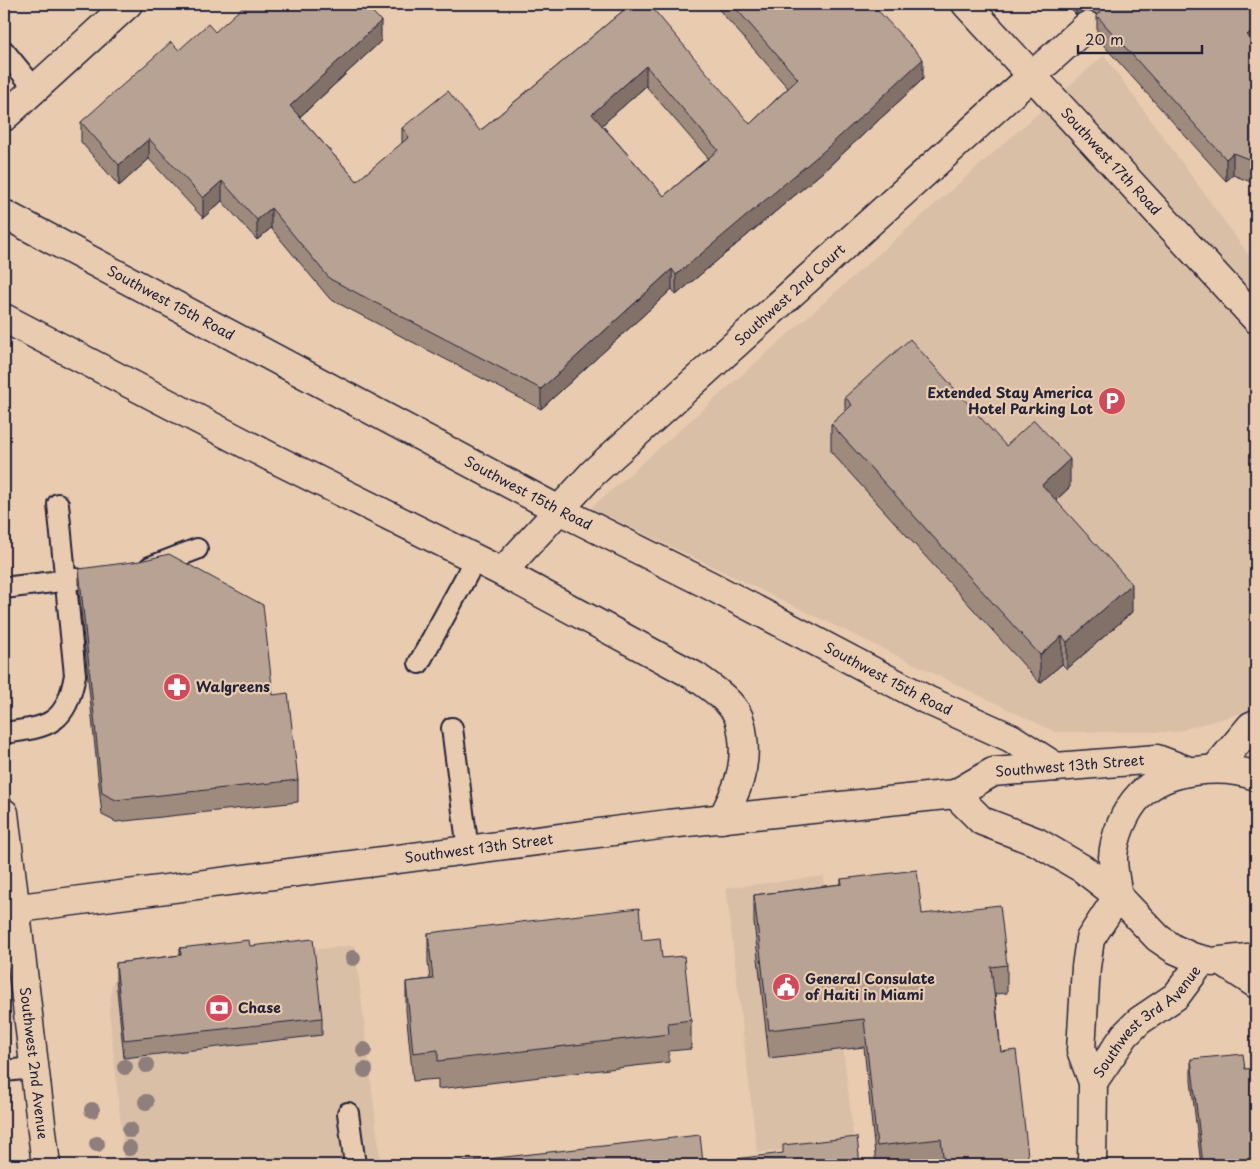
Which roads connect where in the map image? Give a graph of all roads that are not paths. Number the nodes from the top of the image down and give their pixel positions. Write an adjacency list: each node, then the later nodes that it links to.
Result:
1 (128, 4): 6 (street)
2 (966, 4): 5 (street, Southwest 17th Road)
3 (1087, 26): 5 (street, Southwest 2nd Court)
4 (4, 52): 6 (lane)
5 (1034, 75): 10 (street, Southwest 17th Road); 12 (street, Southwest 2nd Court)
6 (35, 89): 7 (street)
7 (4, 117)
8 (4, 214): 12 (street, Southwest 15th Road)
9 (4, 318): 14 (street)
10 (1256, 319)
11 (58, 504): 18 (lane)
12 (559, 510): 16 (street, Southwest 2nd Court); 24 (street, Southwest 15th Road)
13 (197, 549): 15 (lane)
14 (475, 560): 16 (street); 20 (lane)
15 (129, 572)
16 (502, 572): 30 (street)
17 (92, 577): 18 (lane)
18 (65, 581): 19 (lane); 23 (lane)
19 (4, 588)
20 (419, 663)
21 (1256, 724): 25 (street)
22 (452, 728): 31 (lane)
23 (4, 733)
24 (1056, 767): 26 (street, Southwest 13th Street); 28 (street, Southwest 13th Street)
25 (1215, 769): 26 (street); 27 (street)
26 (1189, 771): 32 (street)
27 (1256, 776)
28 (954, 794): 30 (street, Southwest 13th Street); 32 (street)
29 (4, 813): 33 (street, Southwest 2nd Avenue)
30 (722, 819): 31 (street, Southwest 13th Street)
31 (468, 850): 33 (street, Southwest 13th Street)
32 (1118, 896): 35 (street); 39 (street, Southwest 3rd Avenue)
33 (9, 909): 37 (street, Southwest 2nd Avenue)
34 (1256, 957): 35 (street)
35 (1213, 962): 36 (street); 39 (street, Southwest 3rd Avenue)
36 (1256, 984)
37 (34, 1068): 38 (lane); 41 (street, Southwest 2nd Avenue)
38 (4, 1071)
39 (1093, 1082): 43 (street, Southwest 3rd Avenue)
40 (348, 1113): 42 (lane)
41 (46, 1165)
42 (355, 1165)
43 (1092, 1165)

